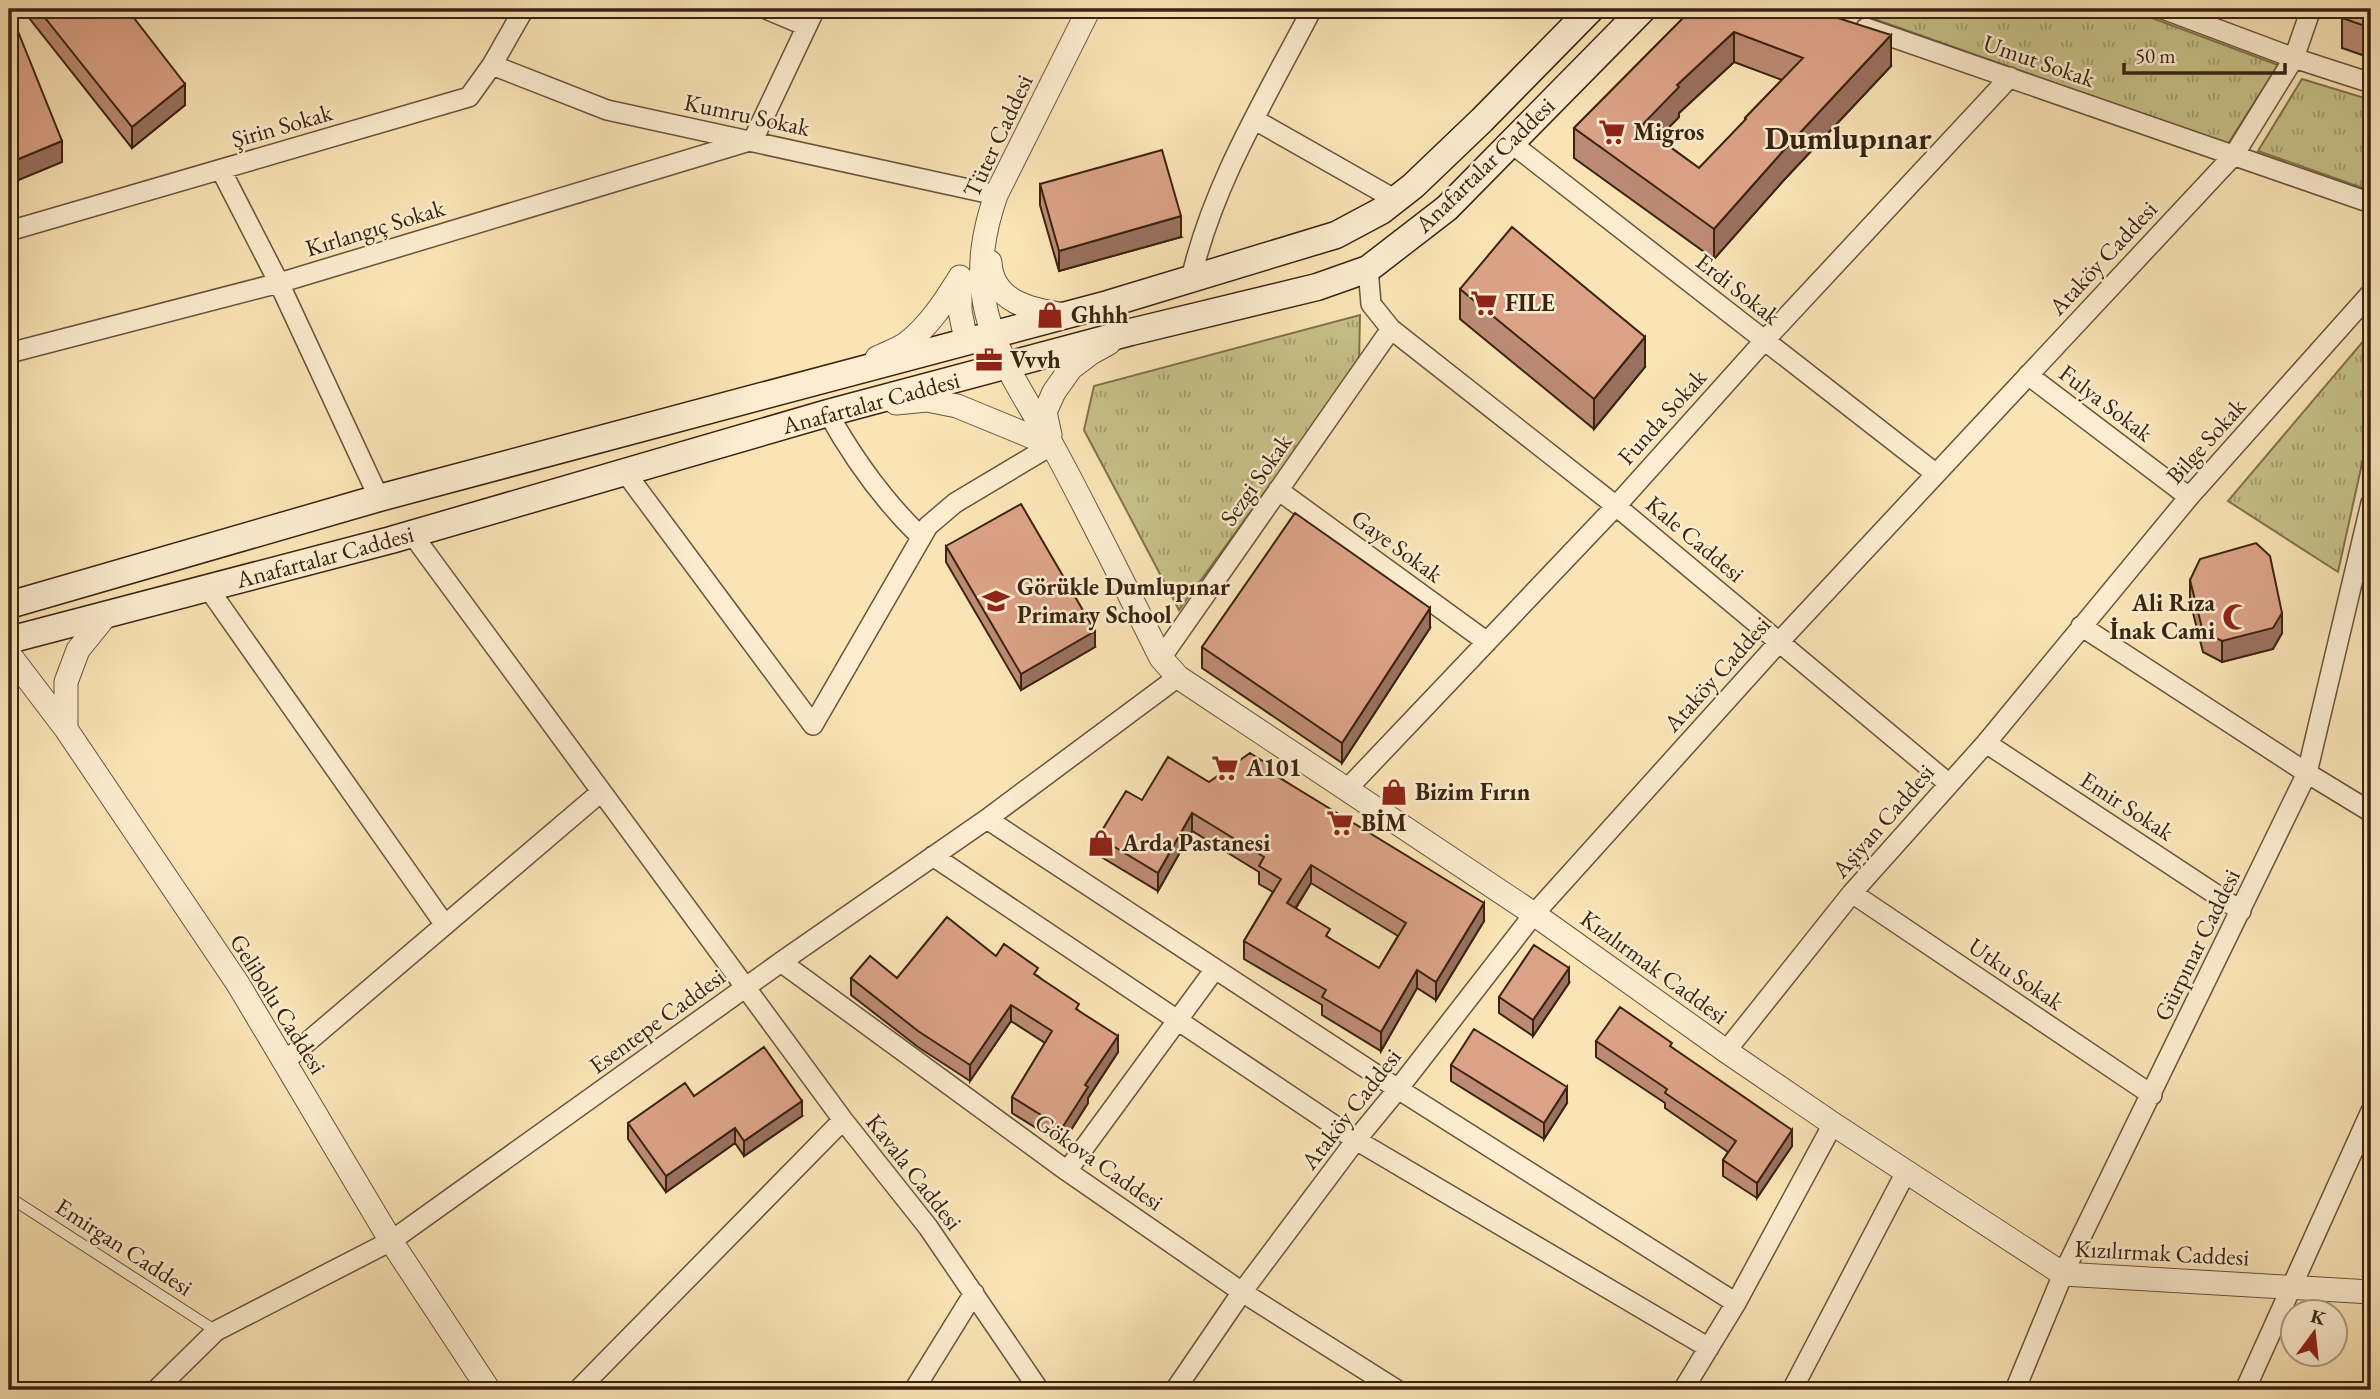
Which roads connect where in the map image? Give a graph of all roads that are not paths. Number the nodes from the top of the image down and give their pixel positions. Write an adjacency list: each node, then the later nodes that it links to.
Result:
1 (524, 9): 12 (street, Şirin Sokak)
2 (766, 9): 9 (street)
3 (1089, 9): 20 (street, Tüter Caddesi)
4 (1312, 9): 15 (street)
5 (1591, 9): 21 (main road, Anafartalar Caddesi)
6 (1643, 9): 17 (main road, Anafartalar Caddesi)
7 (2164, 9): 11 (street)
8 (2311, 9): 11 (street, Ataköy Caddesi)
9 (811, 17): 16 (street)
10 (1847, 22): 13 (street, Umut Sokak)
11 (2294, 58): 14 (street); 18 (street, Ataköy Caddesi)
12 (492, 65): 16 (street, Kumru Sokak); 19 (street, Şirin Sokak)
13 (2010, 77): 18 (street, Umut Sokak); 35 (street, Funda Sokak)
14 (2371, 83)
15 (1255, 120): 21 (street); 27 (street)
16 (752, 141): 20 (street, Kumru Sokak); 28 (street, Kırlangıç Sokak)
17 (1511, 143): 25 (main road, Anafartalar Caddesi); 35 (street, Erdi Sokak)
18 (2234, 155): 22 (street, Umut Sokak); 39 (street, Ataköy Caddesi)
19 (221, 170): 24 (street, Şirin Sokak); 28 (street)
20 (996, 195): 23 (street, Tüter Caddesi)
21 (1396, 200): 27 (main road, Anafartalar Caddesi)
22 (2371, 203)
23 (987, 220): 26 (street); 30 (street); 33 (street, Tüter Caddesi)
24 (9, 230)
25 (1368, 269): 31 (street, Kale Caddesi); 32 (main road, Anafartalar Caddesi)
26 (960, 276): 34 (street); 38 (street)
27 (1191, 279): 30 (main road, Anafartalar Caddesi)
28 (279, 283): 36 (street, Kırlangıç Sokak); 46 (street)
29 (2371, 293): 45 (street, Bilge Sokak)
30 (1065, 315): 33 (main road, Anafartalar Caddesi)
31 (1391, 329): 44 (street, Sezgi Sokak); 48 (street, Kale Caddesi)
32 (1131, 332): 37 (main road, Anafartalar Caddesi); 41 (street)
33 (993, 333): 34 (main road, Anafartalar Caddesi); 37 (street, Tüter Caddesi)
34 (966, 340): 38 (main road, Anafartalar Caddesi)
35 (1764, 341): 43 (street, Erdi Sokak); 48 (street, Funda Sokak)
36 (9, 352)
37 (1007, 365): 40 (main road, Anafartalar Caddesi); 41 (street, Tüter Caddesi)
38 (852, 371): 46 (main road, Anafartalar Caddesi)
39 (2028, 375): 43 (street, Ataköy Caddesi); 45 (street, Fulya Sokak)
40 (828, 414): 41 (street); 42 (main road, Anafartalar Caddesi); 50 (street)
41 (1052, 445): 50 (street); 59 (street, Kızılırmak Caddesi)
42 (625, 472): 49 (main road, Anafartalar Caddesi); 50 (street)
43 (1935, 473): 56 (street, Ataköy Caddesi)
44 (1278, 491): 57 (street, Gaye Sokak); 59 (street, Sezgi Sokak)
45 (2189, 497): 54 (street, Bilge Sokak)
46 (379, 498): 52 (main road, Anafartalar Caddesi)
47 (2371, 503): 63 (street, Gürpınar Caddesi)
48 (1616, 506): 56 (street, Kale Caddesi); 57 (street, Funda Sokak)
49 (412, 534): 51 (main road, Anafartalar Caddesi); 66 (street, Kavala Caddesi)
50 (920, 537)
51 (208, 588): 53 (main road, Anafartalar Caddesi); 73 (street)
52 (9, 605)
53 (107, 614): 55 (main road, Anafartalar Caddesi); 61 (street)
54 (2081, 626): 62 (street, Aşiyan Caddesi); 63 (street)
55 (9, 640)
56 (1780, 641): 64 (street, Kale Caddesi); 72 (street, Ataköy Caddesi)
57 (1487, 642): 65 (street, Funda Sokak)
58 (9, 654): 61 (street, Gelibolu Caddesi)
59 (1161, 658): 60 (street, Kızılırmak Caddesi)
60 (1178, 677): 65 (street, Kızılırmak Caddesi); 68 (street, Esentepe Caddesi)
61 (66, 729): 79 (street, Gelibolu Caddesi)
62 (1986, 743): 64 (street, Aşiyan Caddesi); 71 (street, Emir Sokak)
63 (2307, 773): 67 (street); 71 (street, Gürpınar Caddesi)
64 (1948, 783): 70 (street, Aşiyan Caddesi)
65 (1348, 788): 72 (street, Kızılırmak Caddesi)
66 (601, 792): 73 (street); 76 (street, Kavala Caddesi)
67 (2371, 812)
68 (987, 819): 69 (street, Esentepe Caddesi); 75 (street)
69 (933, 856): 74 (street, Esentepe Caddesi); 77 (street)
70 (1852, 893): 78 (street, Aşiyan Caddesi); 81 (street, Utku Sokak)
71 (2241, 911): 81 (street, Gürpınar Caddesi)
72 (1534, 914): 78 (street, Kızılırmak Caddesi); 80 (street, Ataköy Caddesi)
73 (446, 926): 79 (street)
74 (781, 962): 76 (street, Esentepe Caddesi); 86 (street, Gökova Caddesi)
75 (1215, 969): 77 (street); 80 (street)
76 (745, 988): 83 (street, Kavala Caddesi); 89 (street, Esentepe Caddesi)
77 (1178, 1021): 85 (street); 86 (street)
78 (1726, 1051): 84 (street, Kızılırmak Caddesi)
79 (284, 1062): 89 (street, Gelibolu Caddesi)
80 (1398, 1089): 85 (street, Ataköy Caddesi); 95 (street)
81 (2152, 1095): 90 (street, Gürpınar Caddesi)
82 (2371, 1111): 91 (street)
83 (843, 1120): 94 (street, Kavala Caddesi); 100 (street)
84 (1833, 1124): 87 (street, Kızılırmak Caddesi); 95 (street)
85 (1356, 1140): 92 (street, Ataköy Caddesi); 97 (street)
86 (1067, 1171): 92 (street, Gökova Caddesi)
87 (1906, 1172): 90 (street, Kızılırmak Caddesi); 106 (street)
88 (9, 1197): 96 (lane, Emirgan Caddesi)
89 (391, 1241): 96 (street, Esentepe Caddesi); 99 (street, Gelibolu Caddesi)
90 (2063, 1275): 91 (street, Kızılırmak Caddesi); 107 (street, Gürpınar Caddesi)
91 (2291, 1287): 93 (street, Kızılırmak Caddesi); 108 (street)
92 (1242, 1292): 103 (street, Ataköy Caddesi); 104 (street, Gökova Caddesi)
93 (2371, 1292)
94 (974, 1293): 101 (street); 102 (street, Kavala Caddesi)
95 (1736, 1303): 97 (street)
96 (216, 1331): 98 (street, Esentepe Caddesi)
97 (1709, 1349): 105 (street)
98 (156, 1390)
99 (489, 1390)
100 (578, 1390)
101 (914, 1390)
102 (1039, 1390)
103 (1175, 1390)
104 (1397, 1390)
105 (1684, 1390)
106 (1792, 1390)
107 (2014, 1390)
108 (2245, 1390)

